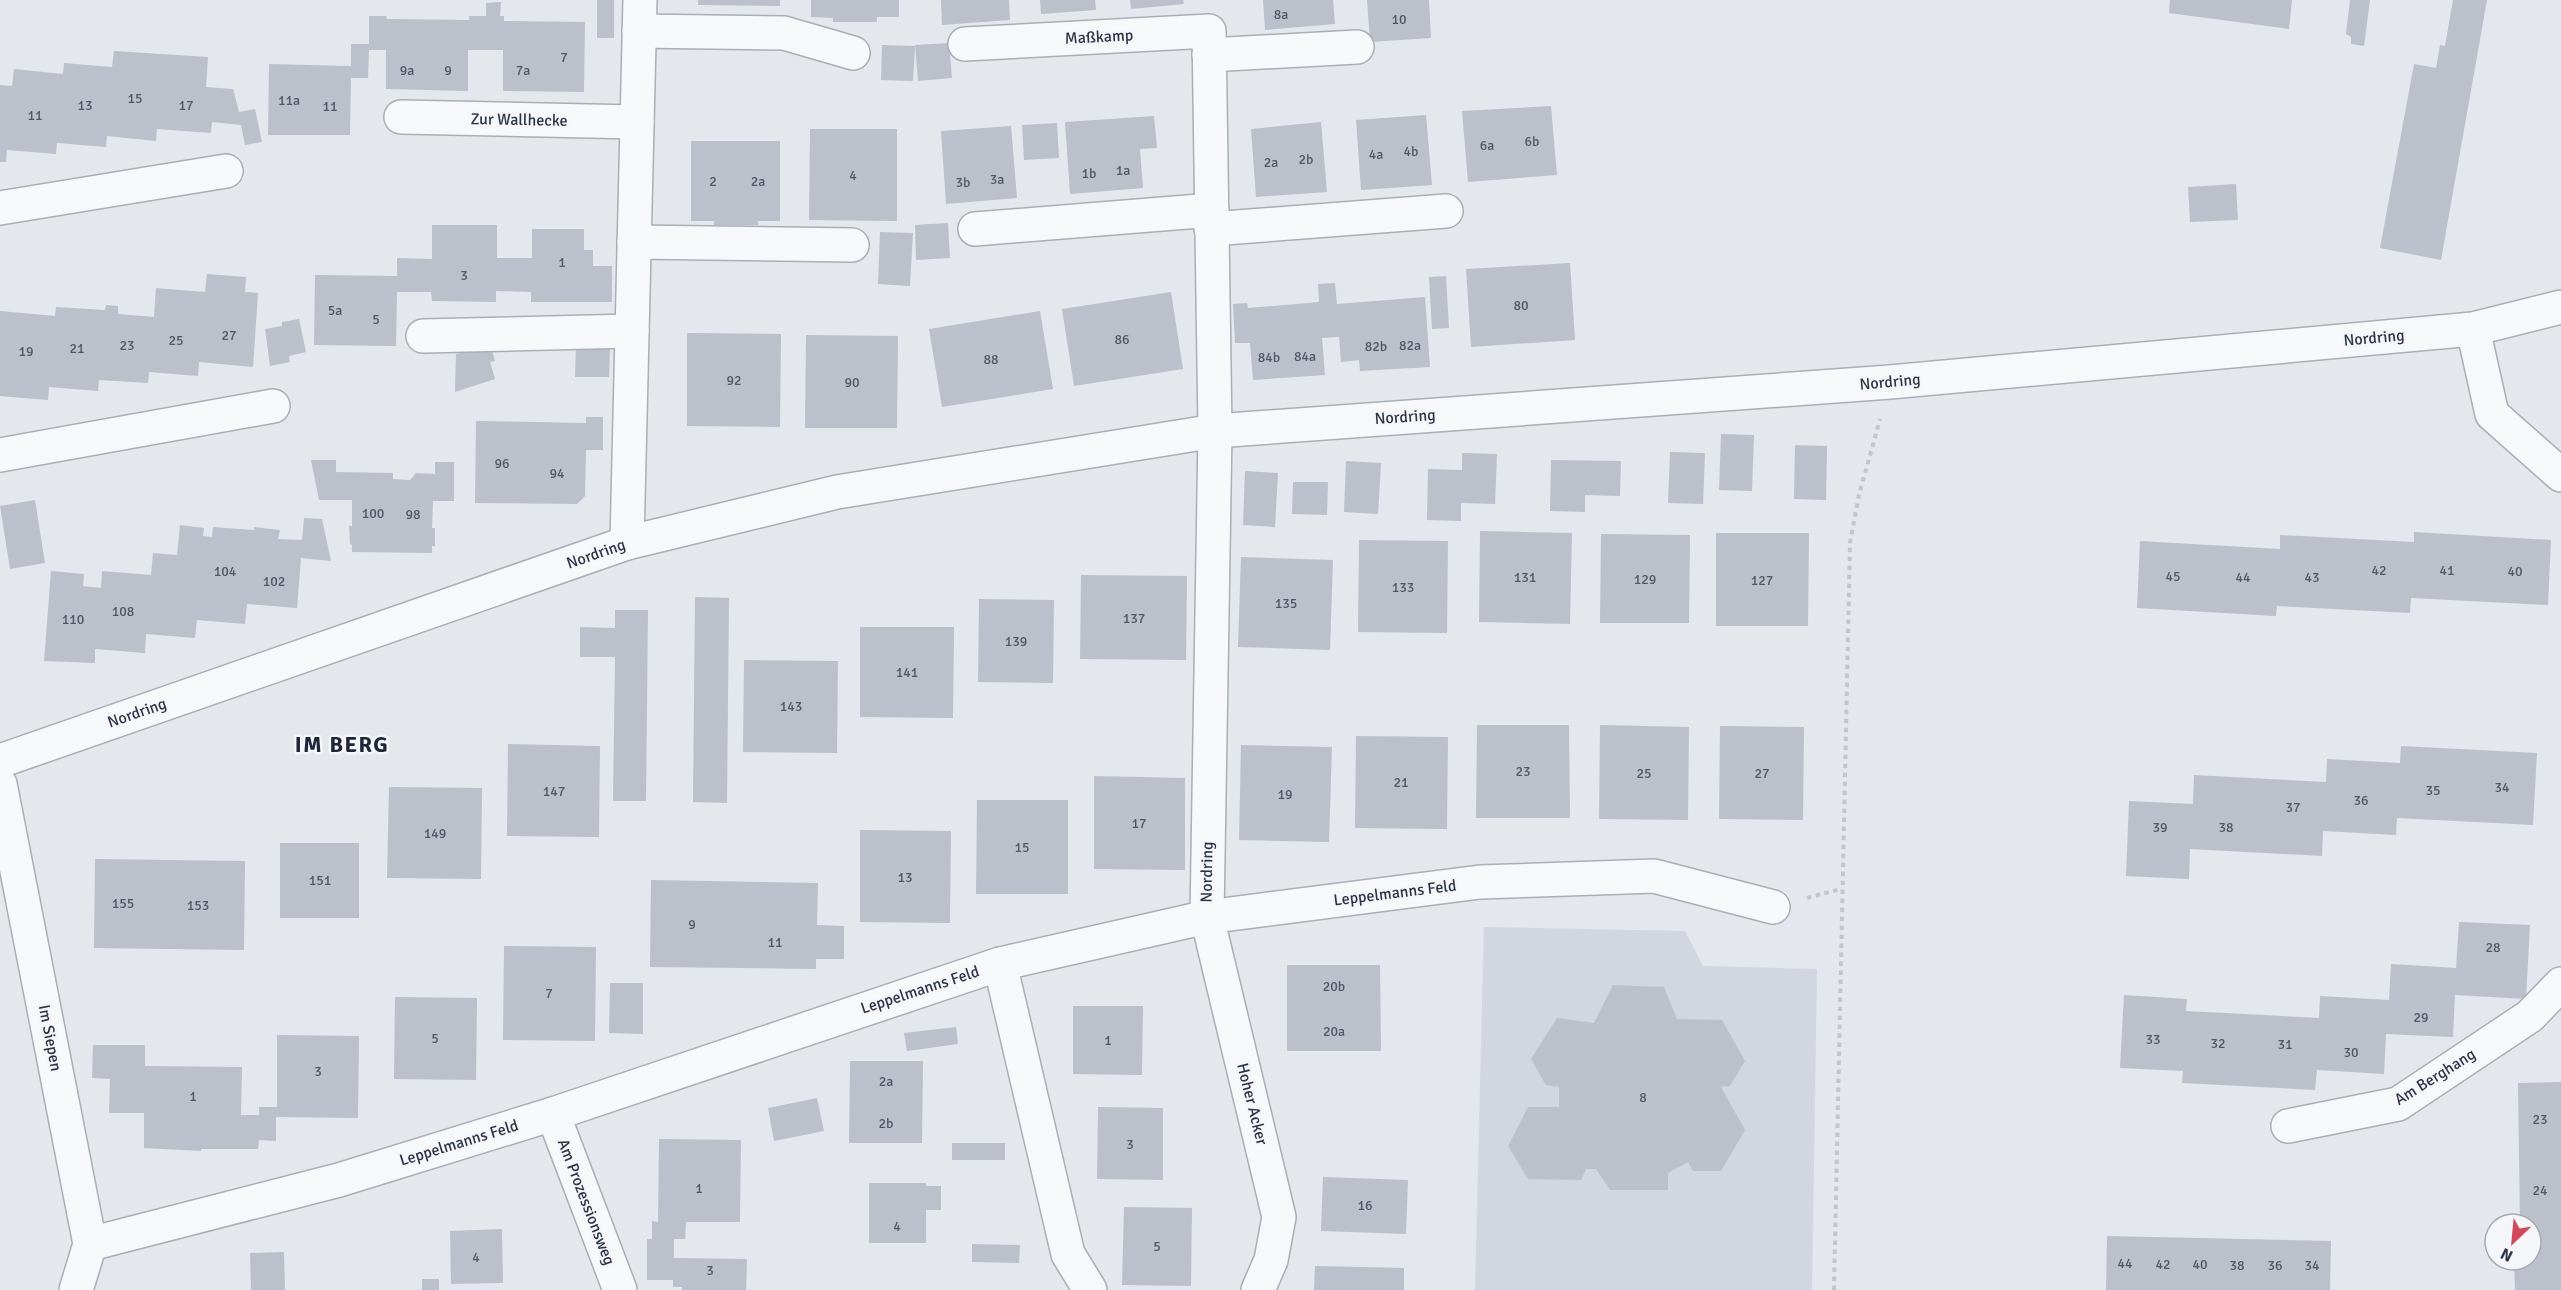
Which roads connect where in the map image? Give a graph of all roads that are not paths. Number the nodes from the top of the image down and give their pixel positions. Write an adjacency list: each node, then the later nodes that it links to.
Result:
1 (639, 16): 4 (street); 7 (street)
2 (965, 44): 5 (street, Maßkamp)
3 (1357, 47): 5 (street)
4 (853, 53)
5 (1209, 55): 11 (street, Maßkamp)
6 (401, 117): 7 (street, Zur Wallhecke)
7 (637, 122): 13 (street)
8 (226, 171): 9 (street)
9 (0, 208)
10 (1446, 211): 11 (street)
11 (1211, 219): 12 (street); 20 (street, Maßkamp)
12 (975, 229)
13 (634, 242): 14 (street); 17 (street)
14 (852, 244)
15 (2561, 307): 16 (street, Nordring)
16 (2473, 329): 20 (street, Nordring); 22 (street)
17 (632, 331): 18 (street); 23 (street)
18 (423, 336)
19 (273, 406): 21 (street)
20 (1215, 431): 23 (street, Nordring); 27 (street, Nordring)
21 (0, 455)
22 (2561, 475)
23 (627, 543): 24 (street, Nordring)
24 (0, 761)
25 (0, 784): 32 (street, Im Siepen)
26 (1773, 907): 27 (street, Leppelmanns Feld)
27 (1207, 917): 28 (street, Leppelmanns Feld); 36 (street, Hoher Acker)
28 (1000, 964): 30 (street, Leppelmanns Feld); 35 (street)
29 (2561, 984): 31 (street, Am Berghang)
30 (553, 1114): 32 (street, Leppelmanns Feld); 34 (street, Am Prozessionsweg)
31 (2288, 1126)
32 (90, 1244): 33 (street, Im Siepen)
33 (76, 1290)
34 (620, 1290)
35 (1090, 1290)
36 (1258, 1290)

